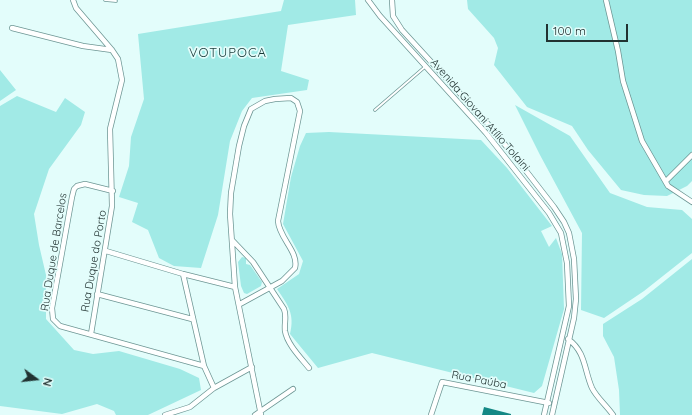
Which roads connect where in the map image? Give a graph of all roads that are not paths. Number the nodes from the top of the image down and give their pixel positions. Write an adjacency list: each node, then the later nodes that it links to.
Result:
1 (73, 0): 8 (street, Rua Duque do Porto)
2 (105, 0): 6 (lane)
3 (368, 0): 9 (street, Avenida Giovani Atílio Tolaini)
4 (392, 0): 24 (street, Avenida Giovani Atílio Tolaini)
5 (606, 0): 12 (street)
6 (116, 2)
7 (12, 28): 8 (street)
8 (112, 50): 13 (street, Rua Duque do Porto)
9 (426, 66): 10 (lane); 30 (street, Avenida Giovani Atílio Tolaini)
10 (375, 110)
11 (692, 155): 12 (street)
12 (666, 181): 14 (street)
13 (113, 191): 16 (street, Rua Duque do Porto); 23 (street, Rua Duque de Barcelos)
14 (692, 202)
15 (232, 240): 18 (street); 19 (street); 19 (street)
16 (106, 251): 17 (street); 20 (street, Rua Duque do Porto)
17 (183, 274): 18 (street); 22 (street)
18 (235, 287): 21 (street)
19 (270, 287): 21 (street); 27 (street)
20 (97, 294): 22 (street); 23 (street, Rua Duque do Porto)
21 (240, 304): 26 (street)
22 (192, 319): 25 (street)
23 (91, 334): 25 (street)
24 (568, 339): 31 (street, Avenida Giovani Atílio Tolaini); 38 (street)
25 (204, 366): 28 (street)
26 (252, 367): 28 (street); 32 (street)
27 (309, 368)
28 (214, 388): 33 (street)
29 (293, 389): 32 (street)
30 (547, 402): 31 (street); 35 (street, Rua Paúba); 36 (street, Avenida Giovani Atílio Tolaini)
31 (554, 404): 37 (street, Avenida Giovani Atílio Tolaini)
32 (261, 413): 34 (street)
33 (166, 415)
34 (255, 415)
35 (431, 415)
36 (544, 415)
37 (552, 415)
38 (613, 415)

